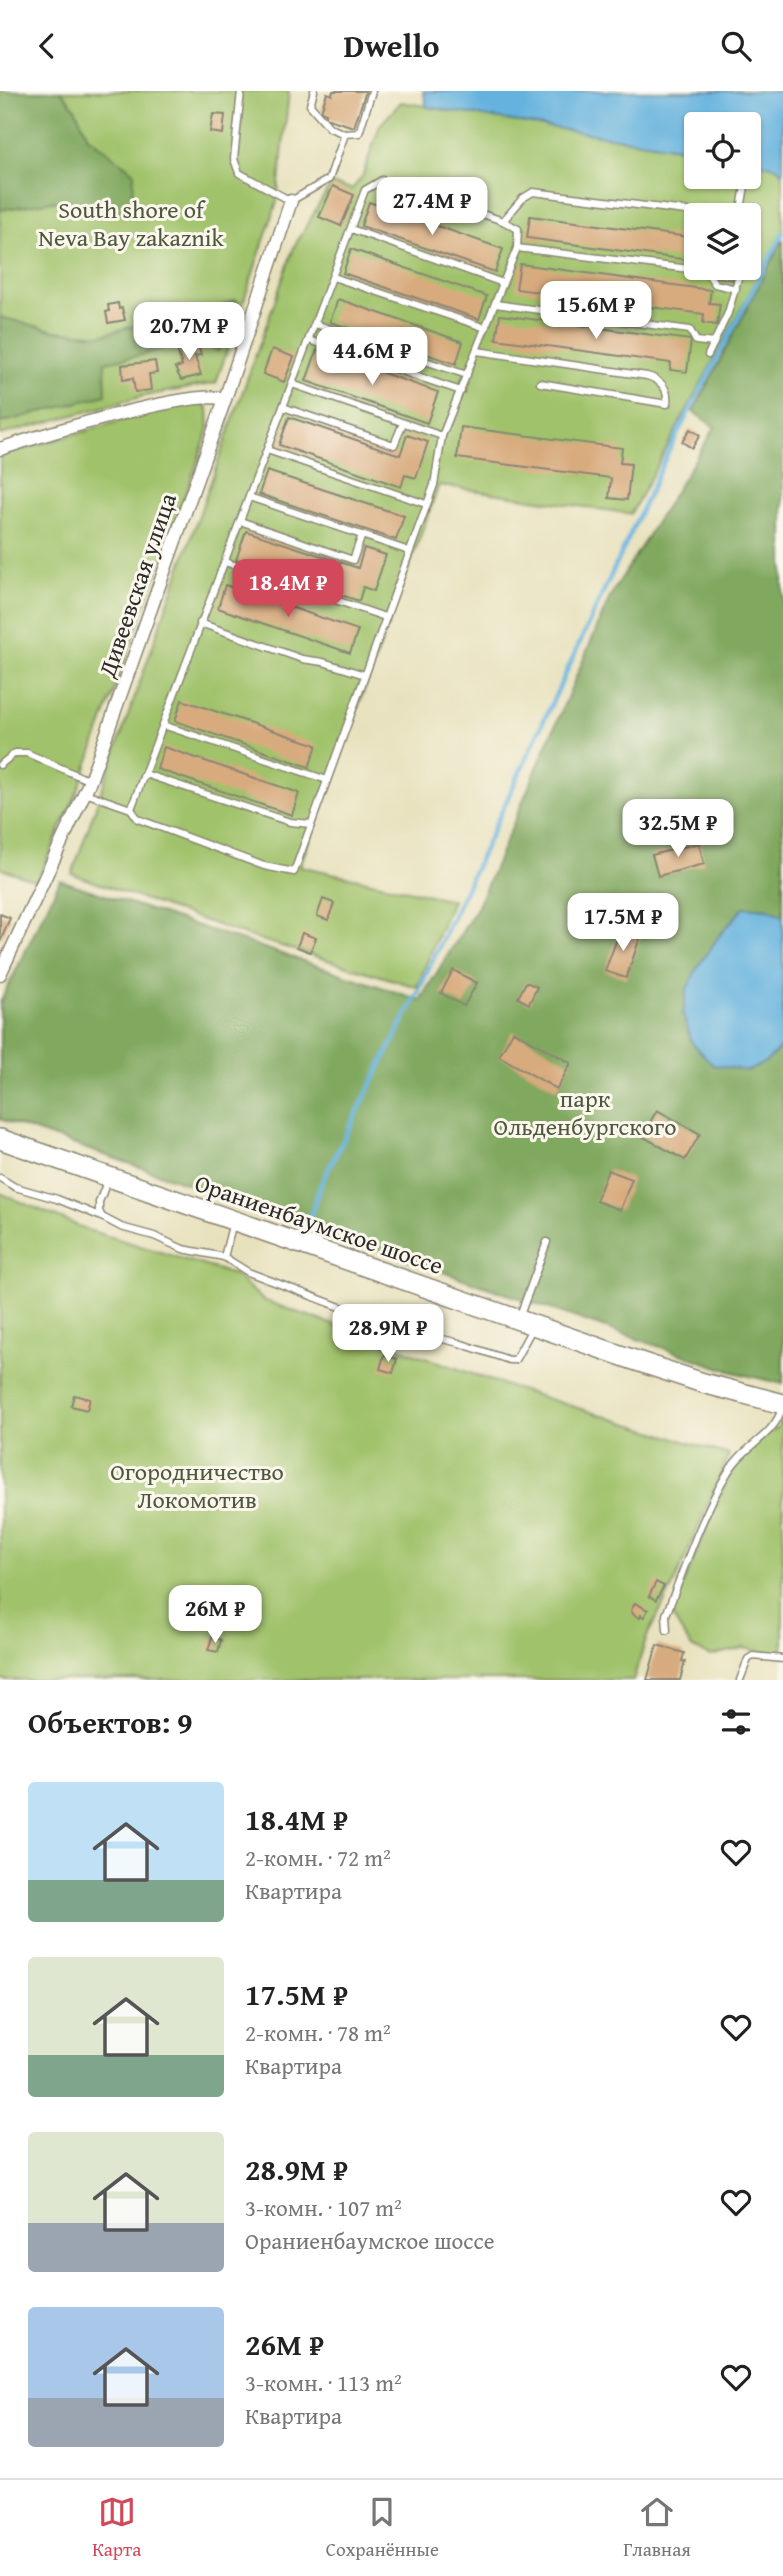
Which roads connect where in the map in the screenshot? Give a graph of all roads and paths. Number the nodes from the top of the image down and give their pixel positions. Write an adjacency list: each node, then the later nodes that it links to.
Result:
1 (241, 91): 5 (lane)
2 (314, 91): 4 (lane)
3 (372, 91): 4 (lane)
4 (345, 134): 5 (lane)
5 (291, 201): 25 (street, Дивеевская улица)
6 (684, 211): 7 (lane)
7 (503, 221): 8 (lane); 9 (lane)
8 (351, 229): 10 (lane); 12 (lane)
9 (517, 248): 12 (lane); 13 (lane)
10 (333, 277): 15 (lane); 16 (lane)
11 (738, 280): 13 (lane)
12 (503, 283): 14 (lane)
13 (736, 289): 18 (lane)
14 (495, 304): 16 (lane); 18 (lane)
15 (316, 324): 17 (lane); 21 (lane)
16 (486, 328): 19 (lane)
17 (309, 341): 23 (lane); 24 (lane)
18 (714, 343): 20 (lane)
19 (477, 351): 21 (lane); 22 (lane)
20 (708, 355)
21 (467, 375): 24 (lane)
22 (540, 383)
23 (292, 384): 26 (lane); 27 (lane)
24 (461, 391): 28 (lane)
25 (225, 399): 29 (street); 44 (street, Дивеевская улица)
26 (283, 407): 27 (lane); 30 (lane)
27 (403, 423): 28 (lane)
28 (442, 436): 32 (lane)
29 (0, 449)
30 (267, 450): 31 (lane); 32 (lane)
31 (249, 497): 33 (lane); 34 (lane)
32 (426, 503): 35 (lane)
33 (240, 521): 34 (lane); 36 (lane)
34 (362, 535): 35 (lane)
35 (409, 551): 37 (lane)
36 (225, 562): 37 (lane); 38 (lane)
37 (385, 617): 39 (lane)
38 (200, 623): 39 (lane); 40 (lane)
39 (365, 675): 43 (lane)
40 (163, 725): 42 (lane); 43 (lane)
41 (0, 765): 44 (lane)
42 (145, 774): 45 (lane); 46 (lane)
43 (327, 780): 46 (lane)
44 (87, 787): 45 (lane); 47 (street, Дивеевская улица)
45 (131, 809): 46 (lane)
46 (311, 824)
47 (0, 974)
48 (0, 1139): 49 (main road, Ораниенбаумское шоссе)
49 (109, 1177): 51 (lane); 52 (main road, Ораниенбаумское шоссе)
50 (0, 1178): 51 (lane)
51 (102, 1217): 54 (lane)
52 (234, 1221): 54 (lane); 55 (main road, Ораниенбаумское шоссе)
53 (547, 1242): 55 (lane)
54 (225, 1257): 55 (lane)
55 (526, 1322): 56 (main road, Ораниенбаумское шоссе)
56 (783, 1404): 57 (lane)
57 (667, 1630)
58 (783, 1659): 59 (lane)
59 (740, 1680)

